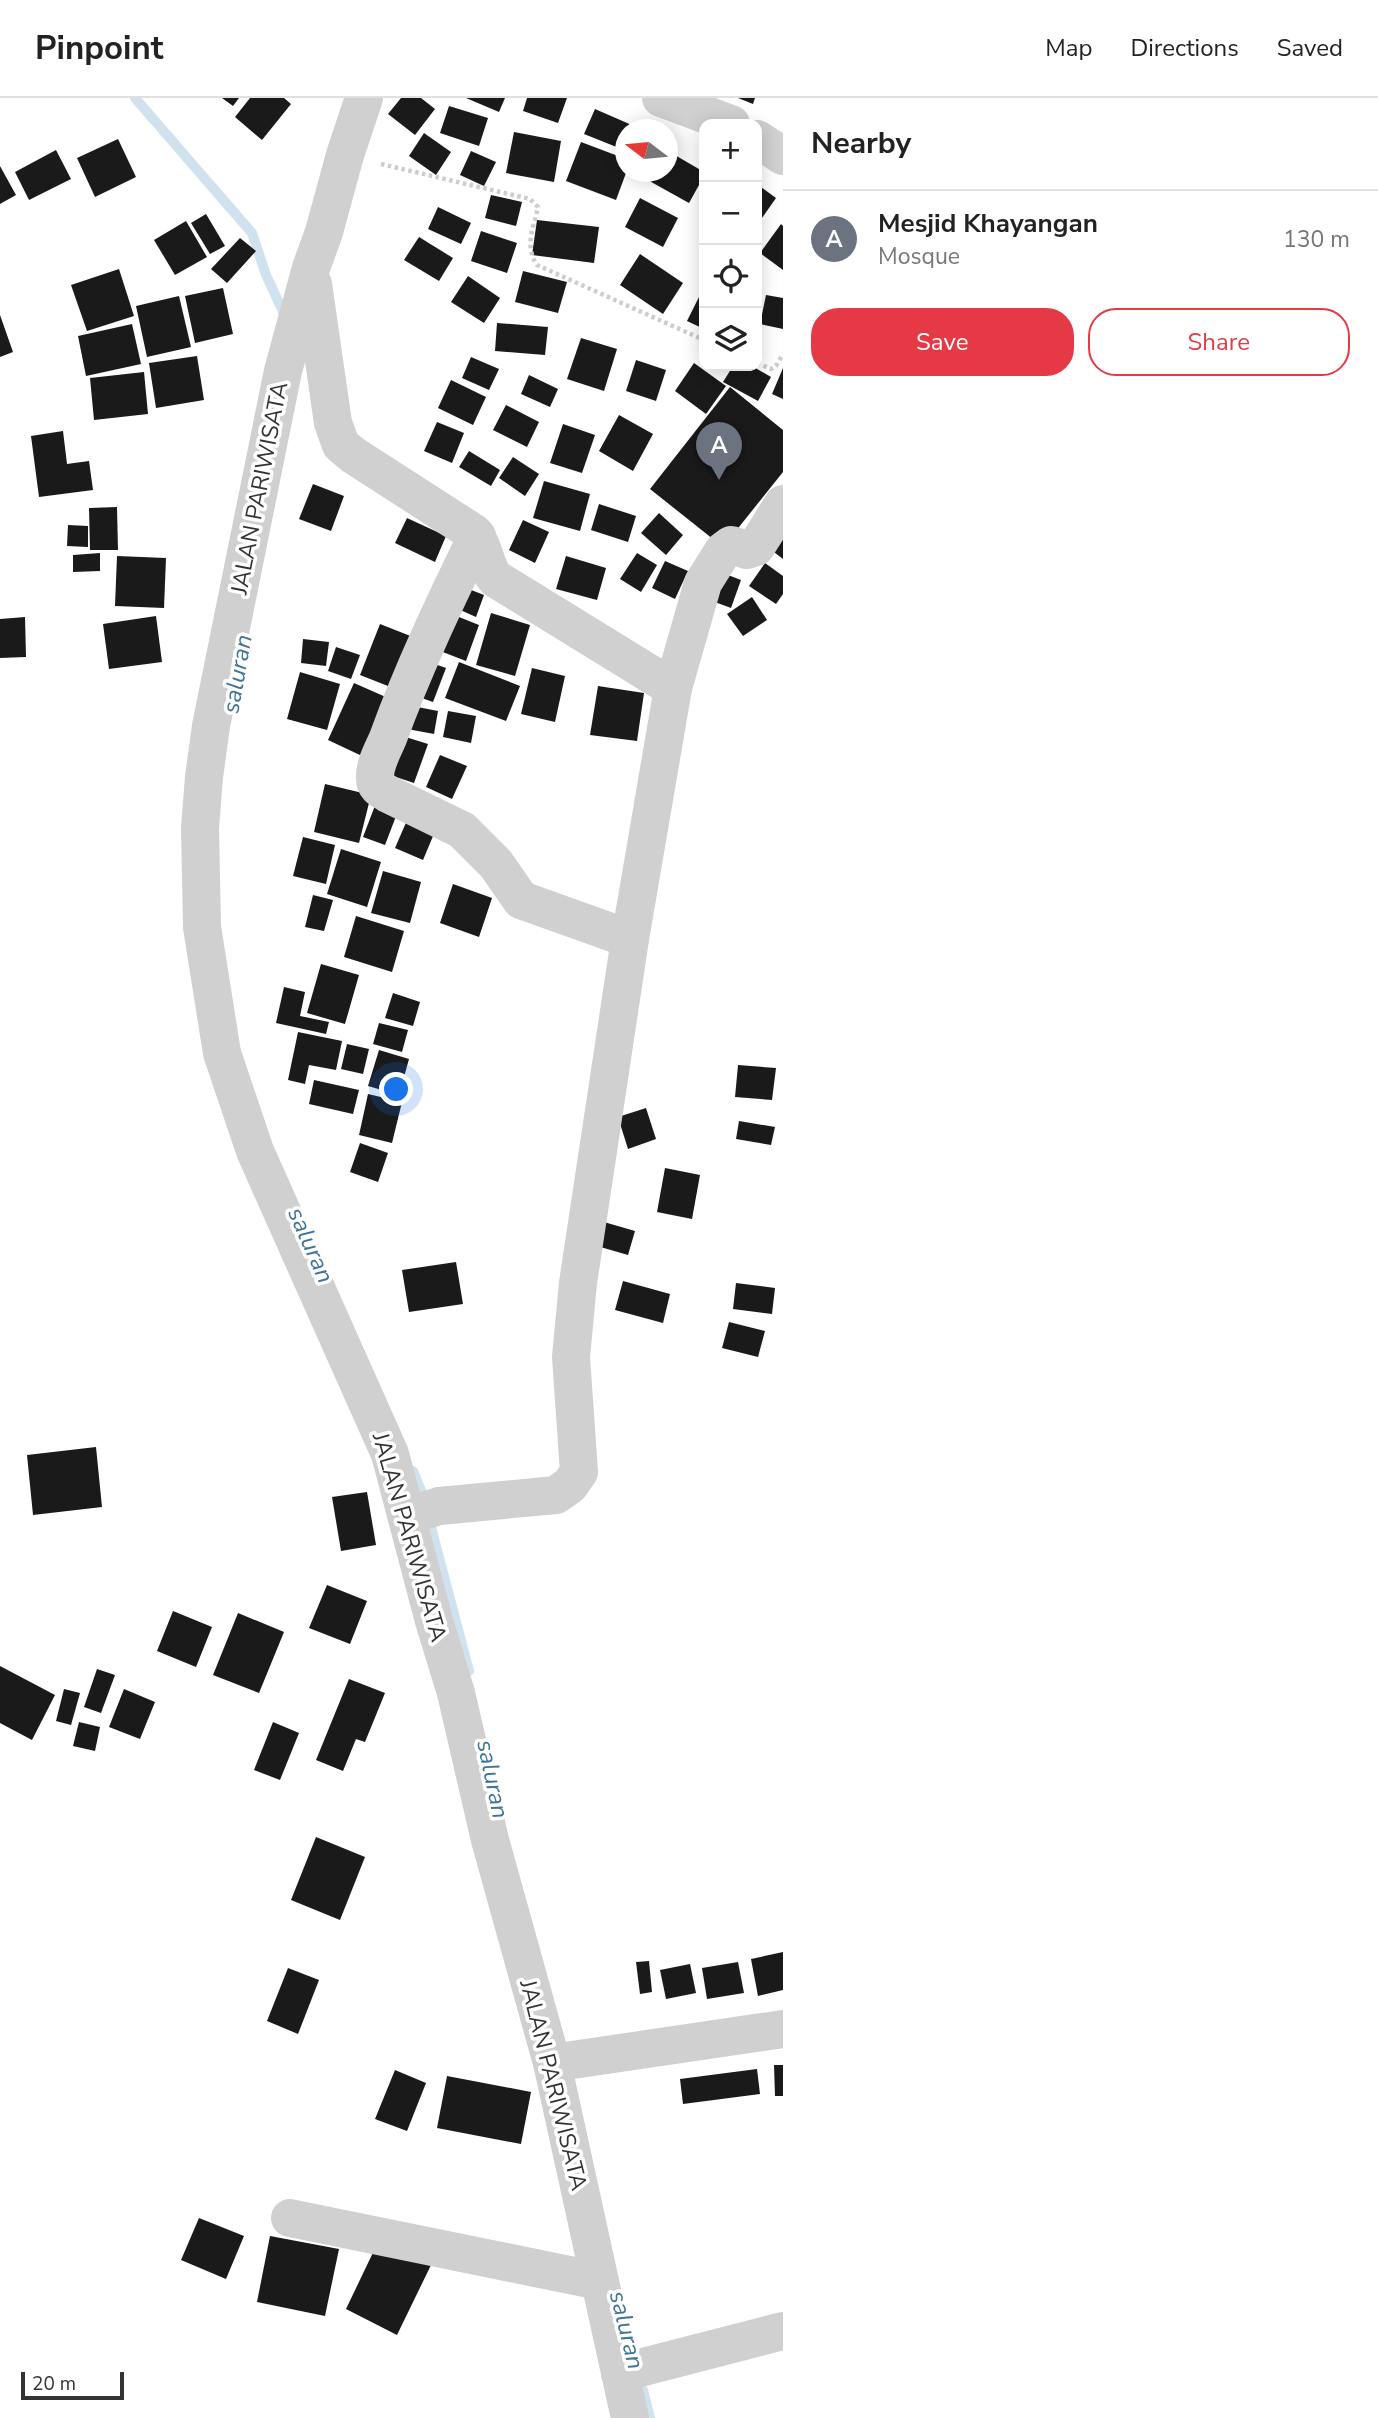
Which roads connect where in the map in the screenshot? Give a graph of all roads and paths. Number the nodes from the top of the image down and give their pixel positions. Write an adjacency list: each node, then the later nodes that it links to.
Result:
1 (364, 98): 5 (street, JALAN PARIWISATA)
2 (661, 98): 3 (street)
3 (718, 119)
4 (762, 142): 6 (street)
5 (345, 155): 7 (street, JALAN PARIWISATA); 8 (path)
6 (783, 156)
7 (310, 268): 12 (street); 15 (street, JALAN PARIWISATA)
8 (699, 338)
9 (783, 354): 10 (path)
10 (762, 365)
11 (783, 504): 13 (street)
12 (477, 537): 13 (street); 14 (street)
13 (673, 688): 14 (street)
14 (630, 939): 15 (street)
15 (422, 1512): 17 (street, JALAN PARIWISATA)
16 (783, 2029): 17 (street)
17 (565, 2061): 19 (street, JALAN PARIWISATA)
18 (290, 2218): 19 (street)
19 (599, 2281): 21 (street, JALAN PARIWISATA)
20 (783, 2331): 21 (street)
21 (633, 2370): 22 (street, JALAN PARIWISATA)
22 (630, 2418)

